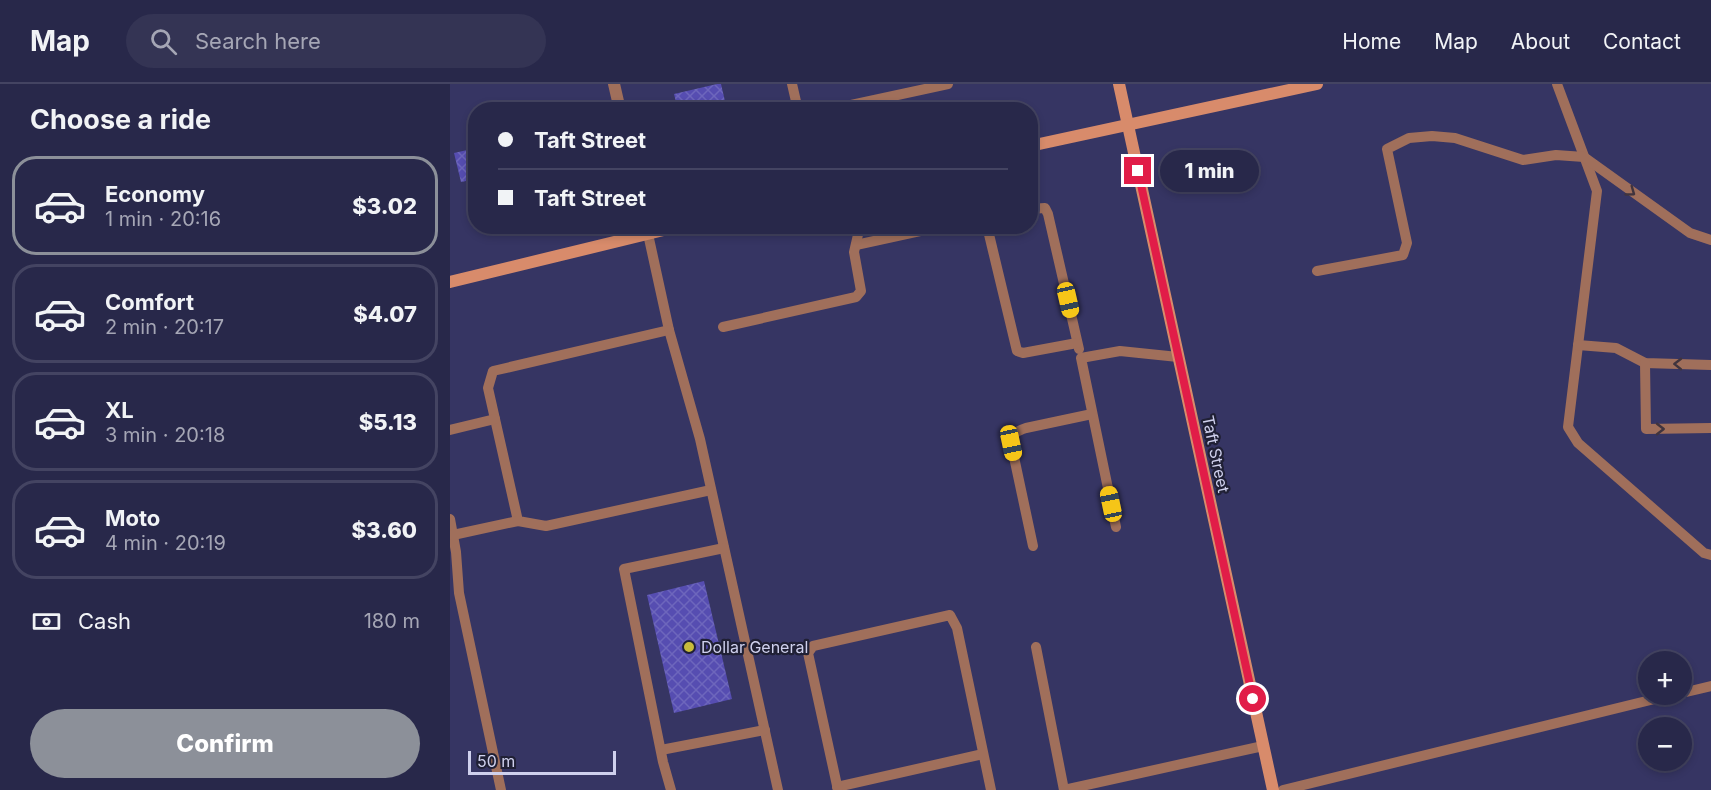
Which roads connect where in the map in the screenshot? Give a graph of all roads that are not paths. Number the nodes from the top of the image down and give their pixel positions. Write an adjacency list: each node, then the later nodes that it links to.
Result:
1 (614, 84): 7 (street)
2 (792, 84): 8 (lane)
3 (948, 84): 9 (lane)
4 (1119, 84): 10 (main road, Taft Street)
5 (1317, 84): 10 (main road)
6 (1557, 84): 12 (lane)
7 (618, 102)
8 (796, 102)
9 (865, 102)
10 (1128, 124): 11 (main road); 27 (main road, Taft Street)
11 (1038, 144)
12 (1584, 157): 19 (lane, one-way to 19); 21 (lane); 26 (lane)
13 (1038, 208): 25 (lane)
14 (633, 234): 22 (main road)
15 (649, 234): 24 (lane)
16 (858, 234): 20 (lane)
17 (908, 234): 20 (lane)
18 (989, 234): 25 (lane)
19 (1711, 240)
20 (856, 246): 23 (lane)
21 (1317, 271)
22 (450, 282)
23 (723, 327)
24 (669, 330): 32 (lane); 35 (lane)
25 (1077, 343): 28 (lane)
26 (1578, 345): 29 (lane); 42 (lane)
27 (1178, 357): 28 (lane); 49 (main road, Taft Street)
28 (1081, 358): 31 (lane)
29 (1645, 363): 30 (lane, one-way to 29); 33 (lane, one-way to 33)
30 (1711, 365)
31 (1092, 414): 38 (lane); 40 (lane)
32 (495, 418): 34 (lane); 37 (lane)
33 (1711, 428)
34 (450, 430)
35 (711, 490): 37 (lane); 41 (lane)
36 (450, 519): 39 (lane)
37 (518, 521): 39 (lane)
38 (1116, 527)
39 (453, 535): 43 (lane)
40 (1033, 546)
41 (724, 548): 48 (lane); 50 (lane)
42 (1711, 555)
43 (454, 594): 53 (lane)
44 (1036, 647): 57 (lane)
45 (1711, 686): 46 (lane)
46 (1692, 691)
47 (1638, 703): 59 (lane)
48 (765, 730): 50 (lane); 55 (lane)
49 (1263, 746): 57 (lane); 58 (main road, Taft Street)
50 (661, 750): 54 (lane)
51 (983, 754): 52 (lane); 52 (lane); 56 (lane)
52 (837, 788)
53 (501, 790)
54 (671, 790)
55 (778, 790)
56 (991, 790)
57 (1064, 790)
58 (1273, 790)
59 (1283, 790)

